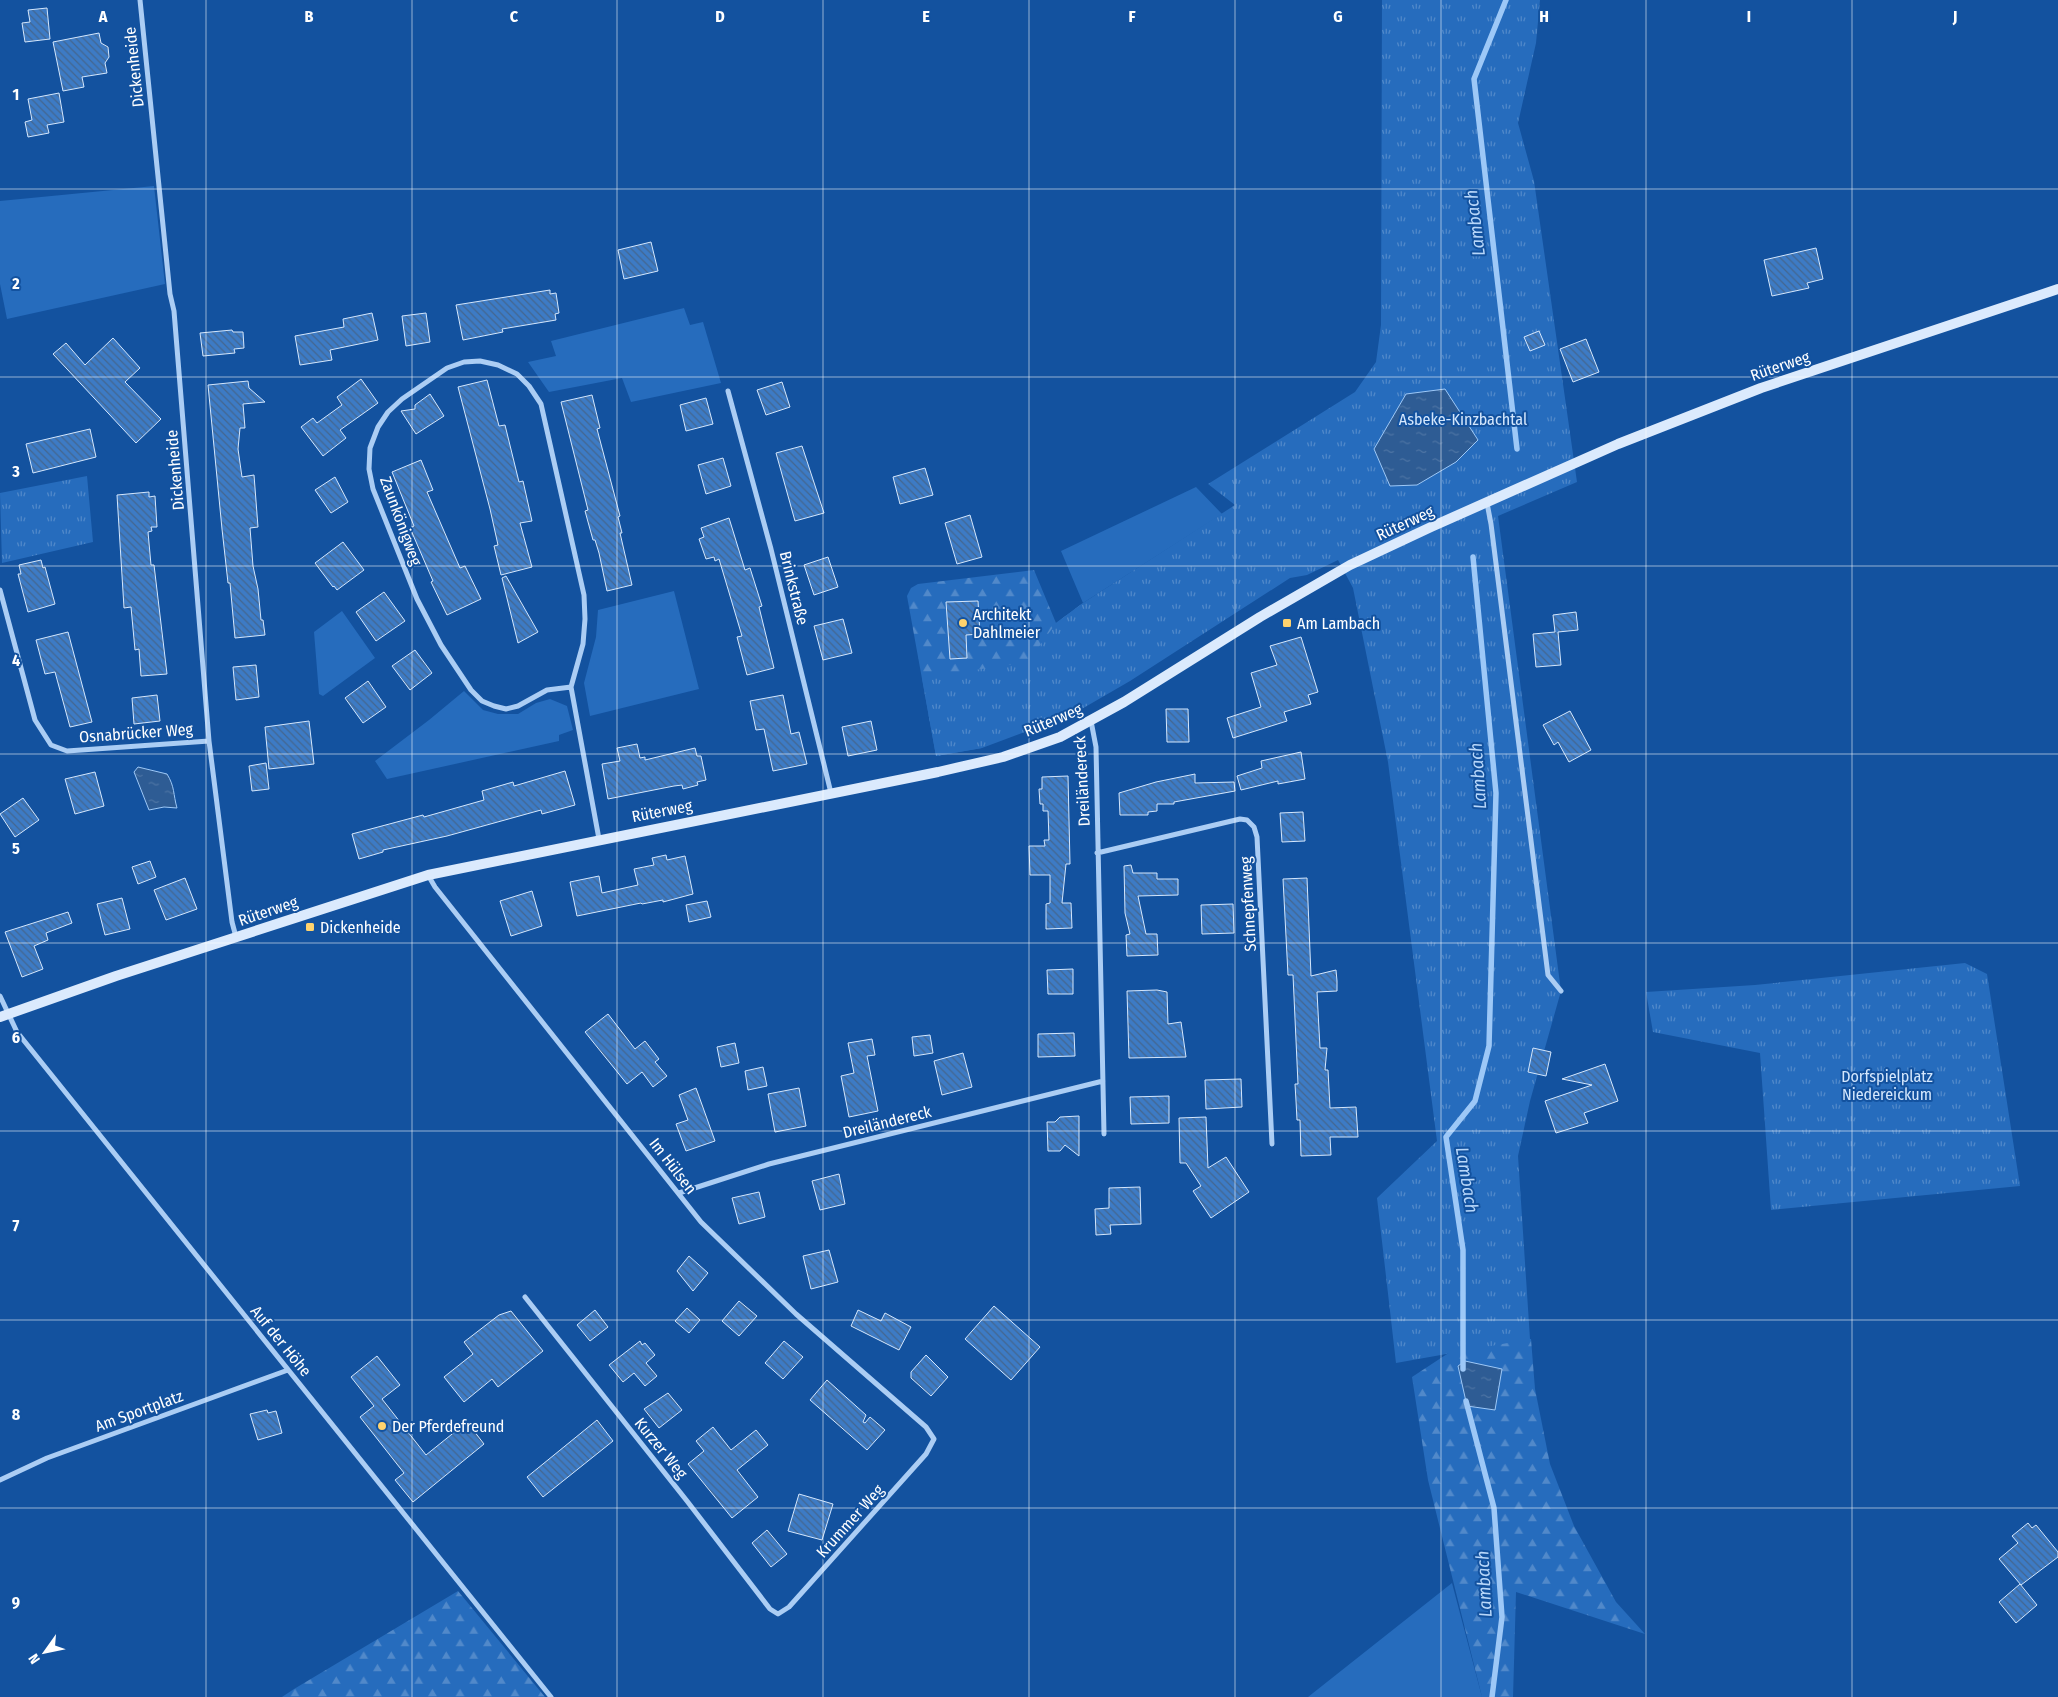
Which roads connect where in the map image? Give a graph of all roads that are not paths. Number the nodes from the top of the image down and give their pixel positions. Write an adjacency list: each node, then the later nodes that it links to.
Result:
1 (140, 0): 8 (street, Dickenheide)
2 (2058, 289): 4 (street, Rüterweg)
3 (728, 391): 9 (street, Brinkstraße)
4 (1487, 502): 7 (street, Rüterweg); 14 (street)
5 (0, 590): 8 (street, Osnabrücker Weg)
6 (571, 687): 6 (street, Zaunkönigweg); 10 (street, Zaunkönigweg)
7 (1090, 721): 9 (street, Rüterweg); 11 (street, Dreiländereck)
8 (209, 741): 13 (street, Dickenheide)
9 (831, 793): 10 (street, Rüterweg)
10 (599, 839): 12 (street, Rüterweg)
11 (1097, 853): 17 (street, Dreiländereck); 19 (street, Schnepfenweg)
12 (428, 875): 13 (street, Rüterweg); 20 (street, Im Hülsen)
13 (236, 937): 16 (street, Rüterweg)
14 (1561, 991)
15 (0, 996): 16 (street, Auf der Höhe)
16 (4, 1016): 22 (street, Auf der Höhe)
17 (1103, 1081): 18 (street, Dreiländereck); 20 (street, Dreiländereck)
18 (1104, 1134)
19 (1272, 1144)
20 (679, 1193): 23 (street, Im Hülsen)
21 (525, 1297): 25 (street, Kurzer Weg)
22 (288, 1370): 24 (street, Am Sportplatz); 26 (street, Auf der Höhe)
23 (934, 1439): 25 (street, Krummer Weg)
24 (0, 1480)
25 (778, 1614)
26 (551, 1697)

